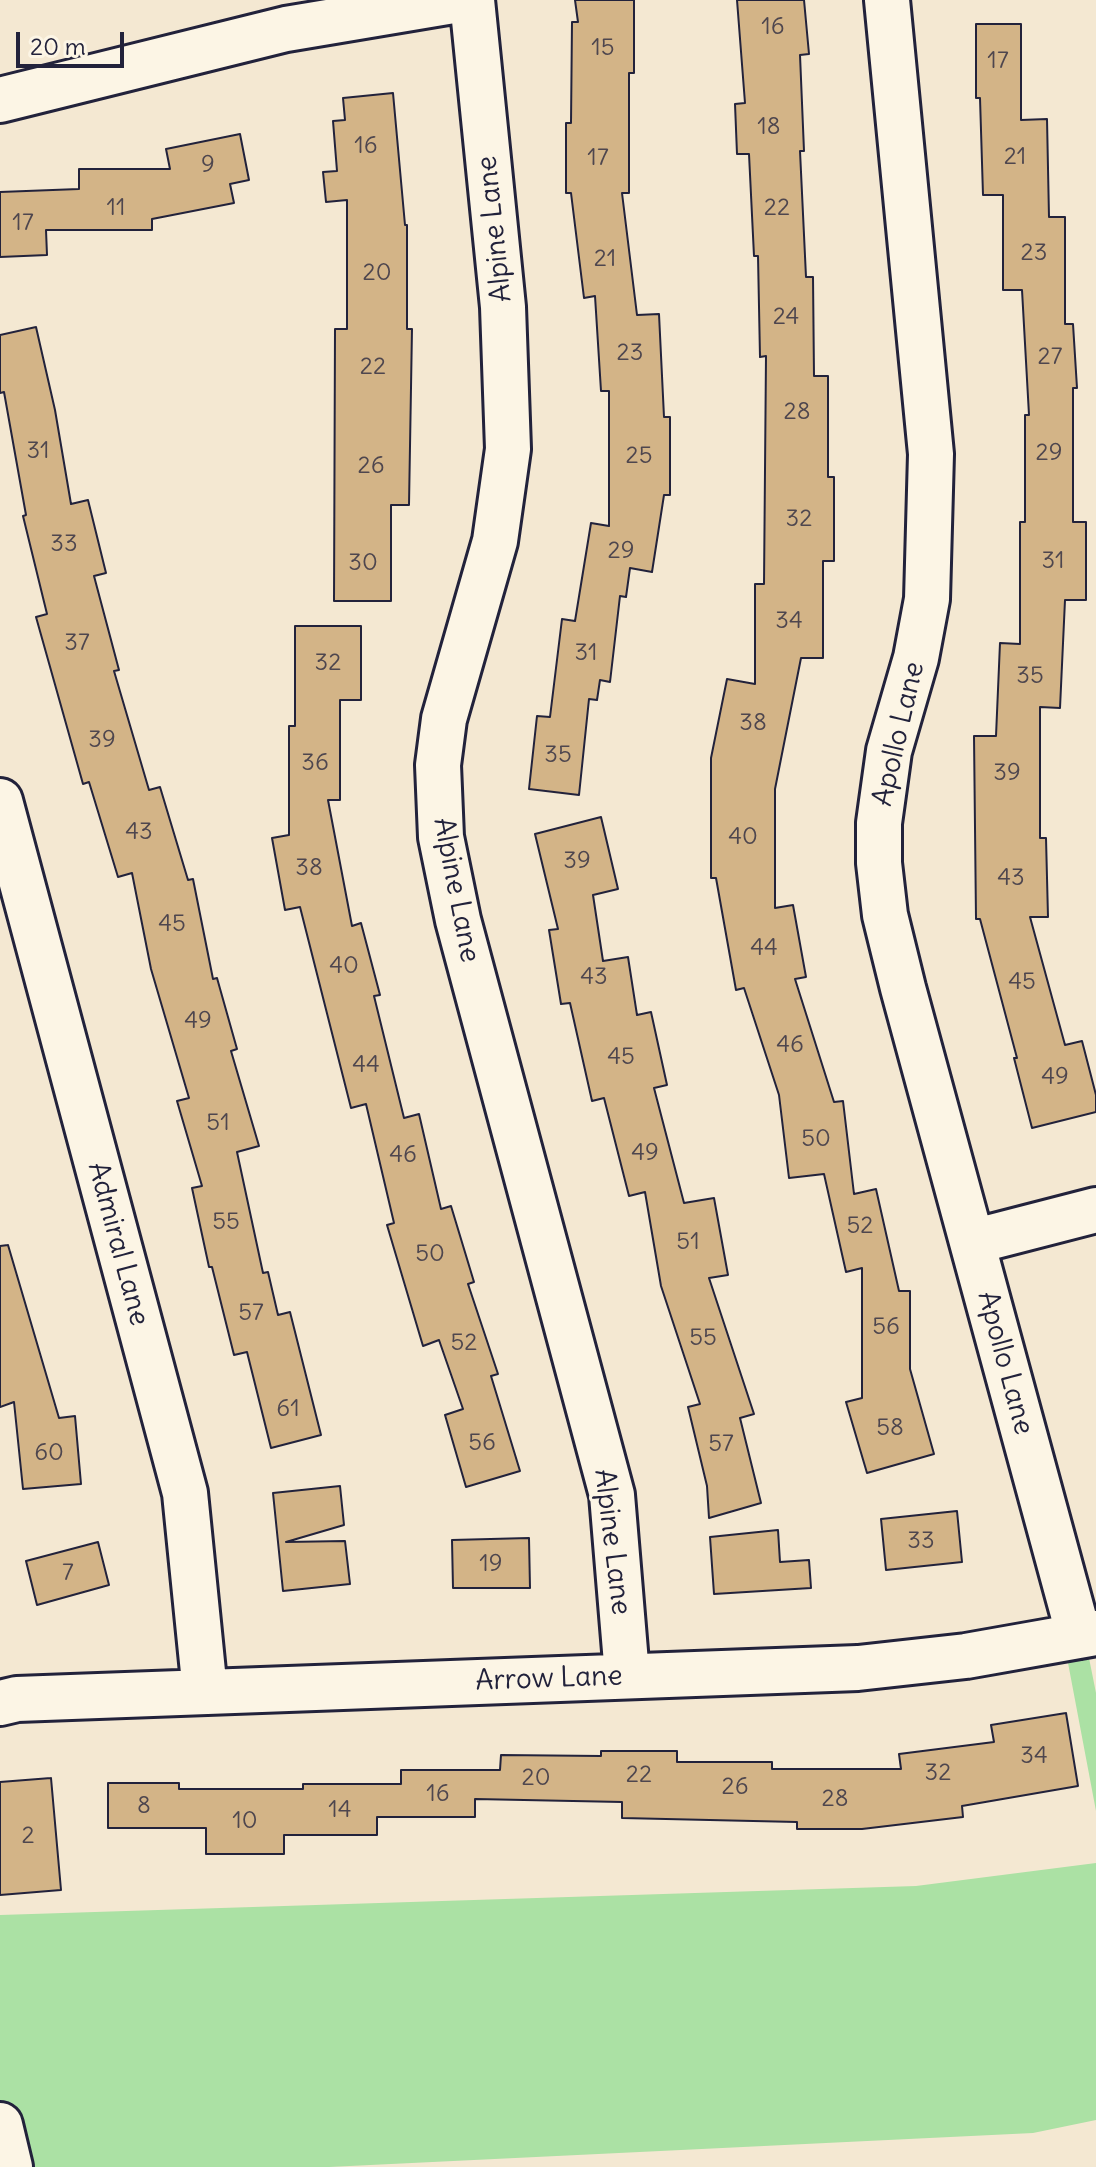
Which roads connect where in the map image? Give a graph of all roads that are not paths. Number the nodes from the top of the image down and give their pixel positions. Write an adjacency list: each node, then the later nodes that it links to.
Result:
1 (459, 0): 4 (street)
2 (472, 0): 9 (street, Alpine Lane)
3 (887, 0): 7 (street, Apollo Lane)
4 (0, 100)
5 (0, 801): 10 (street, Admiral Lane)
6 (1096, 1210): 7 (street)
7 (972, 1242): 8 (street, Apollo Lane)
8 (1087, 1634): 9 (street, Arrow Lane)
9 (627, 1675): 10 (street, Arrow Lane)
10 (205, 1692): 11 (street, Arrow Lane)
11 (0, 1703)
12 (0, 2125): 13 (street)
13 (10, 2167)

